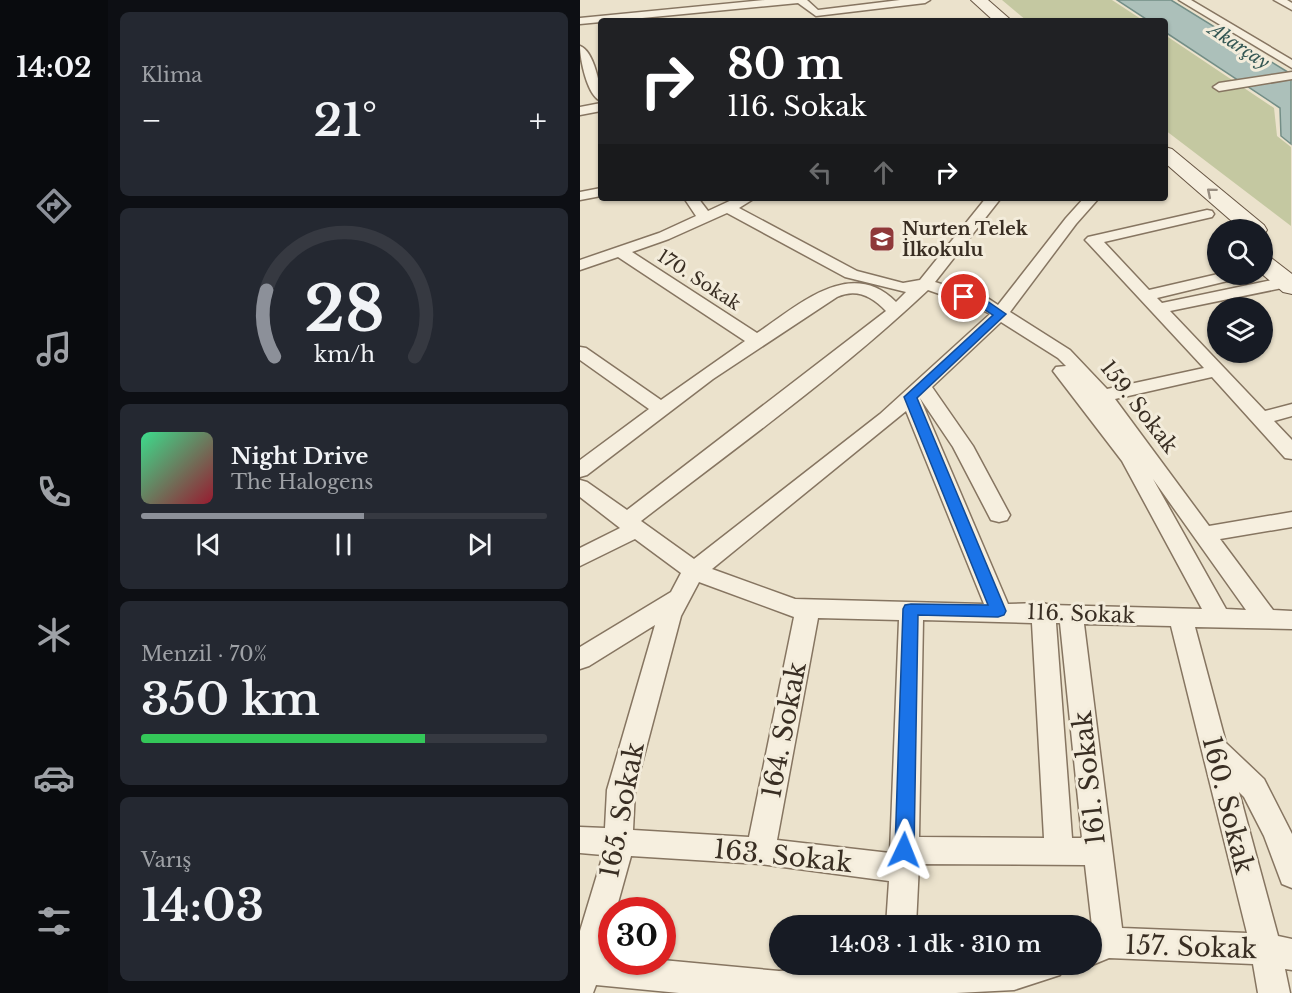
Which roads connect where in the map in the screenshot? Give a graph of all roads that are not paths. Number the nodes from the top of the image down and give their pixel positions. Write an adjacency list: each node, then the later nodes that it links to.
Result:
1 (639, 0): 14 (street)
2 (796, 0): 9 (street)
3 (801, 0): 13 (street)
4 (890, 0): 10 (street)
5 (925, 0): 10 (street)
6 (1204, 0): 8 (street)
7 (1279, 0): 12 (street)
8 (1186, 1): 21 (street)
9 (763, 2): 14 (street)
10 (860, 4): 13 (street); 15 (street)
11 (972, 4): 16 (main road); 17 (main road)
12 (1291, 7)
13 (820, 17)
14 (662, 18)
15 (874, 18)
16 (979, 18)
17 (998, 18)
18 (598, 20): 19 (street)
19 (580, 21)
20 (580, 49): 24 (street)
21 (1291, 65)
22 (1291, 75): 23 (street)
23 (1219, 87)
24 (598, 90)
25 (598, 108): 26 (street)
26 (580, 111)
27 (1168, 156): 39 (main road, one-way to 27)
28 (1168, 180): 36 (main road)
29 (598, 193): 30 (street)
30 (580, 196)
31 (693, 201): 37 (street)
32 (741, 201): 35 (street)
33 (992, 201): 45 (street)
34 (1089, 201): 40 (street)
35 (727, 207): 37 (street); 45 (street)
36 (1207, 214): 38 (main road); 41 (street)
37 (707, 216): 42 (street)
38 (1213, 219)
39 (1243, 219)
40 (1063, 231): 41 (street); 49 (street)
41 (1093, 240): 47 (street)
42 (621, 252): 43 (street); 50 (street, 170. Sokak)
43 (580, 265)
44 (1277, 271): 47 (street)
45 (925, 284): 48 (street); 49 (street)
46 (1207, 284): 47 (street)
47 (1150, 302): 52 (street)
48 (895, 312): 50 (street); 63 (street)
49 (1000, 314): 53 (street); 54 (street)
50 (756, 340): 55 (street)
51 (580, 352): 55 (street)
52 (1216, 371): 54 (street); 57 (street)
53 (916, 392): 61 (street); 66 (street); 70 (street)
54 (1094, 397): 64 (street, 159. Sokak); 74 (street)
55 (661, 408): 59 (street)
56 (1291, 410): 57 (street)
57 (1261, 418): 58 (street)
58 (1288, 445)
59 (580, 470)
60 (580, 487): 63 (street, 116. Sokak)
61 (999, 515)
62 (1291, 519): 64 (street)
63 (631, 526): 65 (street); 66 (street, 116. Sokak)
64 (1205, 534): 75 (street, 159. Sokak)
65 (580, 558)
66 (694, 571): 67 (street, 165. Sokak); 68 (street, 116. Sokak)
67 (679, 597): 76 (street); 79 (street, 165. Sokak)
68 (808, 608): 69 (street, 116. Sokak); 80 (street, 164. Sokak)
69 (911, 609): 70 (street, 116. Sokak); 83 (street)
70 (998, 611): 71 (street, 116. Sokak)
71 (1043, 612): 72 (street, 116. Sokak); 81 (street)
72 (1071, 613): 73 (street, 116. Sokak); 82 (street, 161. Sokak)
73 (1181, 617): 74 (street, 116. Sokak); 77 (street, 160. Sokak)
74 (1219, 618): 75 (street, 116. Sokak)
75 (1284, 623)
76 (580, 659)
77 (1214, 749): 84 (street); 88 (street, 160. Sokak)
78 (580, 840): 79 (street, 163. Sokak)
79 (618, 842): 80 (street, 163. Sokak); 92 (street, 165. Sokak)
80 (760, 851): 83 (street, 163. Sokak)
81 (1059, 851): 82 (street, 163. Sokak); 83 (street, 163. Sokak)
82 (1098, 852): 86 (street, 161. Sokak)
83 (904, 860): 85 (street)
84 (1291, 874)
85 (902, 915)
86 (1099, 915)
87 (1102, 947): 88 (street, 157. Sokak)
88 (1279, 952): 94 (street, 160. Sokak)
89 (875, 975): 92 (street)
90 (913, 975): 93 (street)
91 (1009, 975): 93 (street)
92 (582, 978)
93 (961, 985)
94 (1274, 993)

